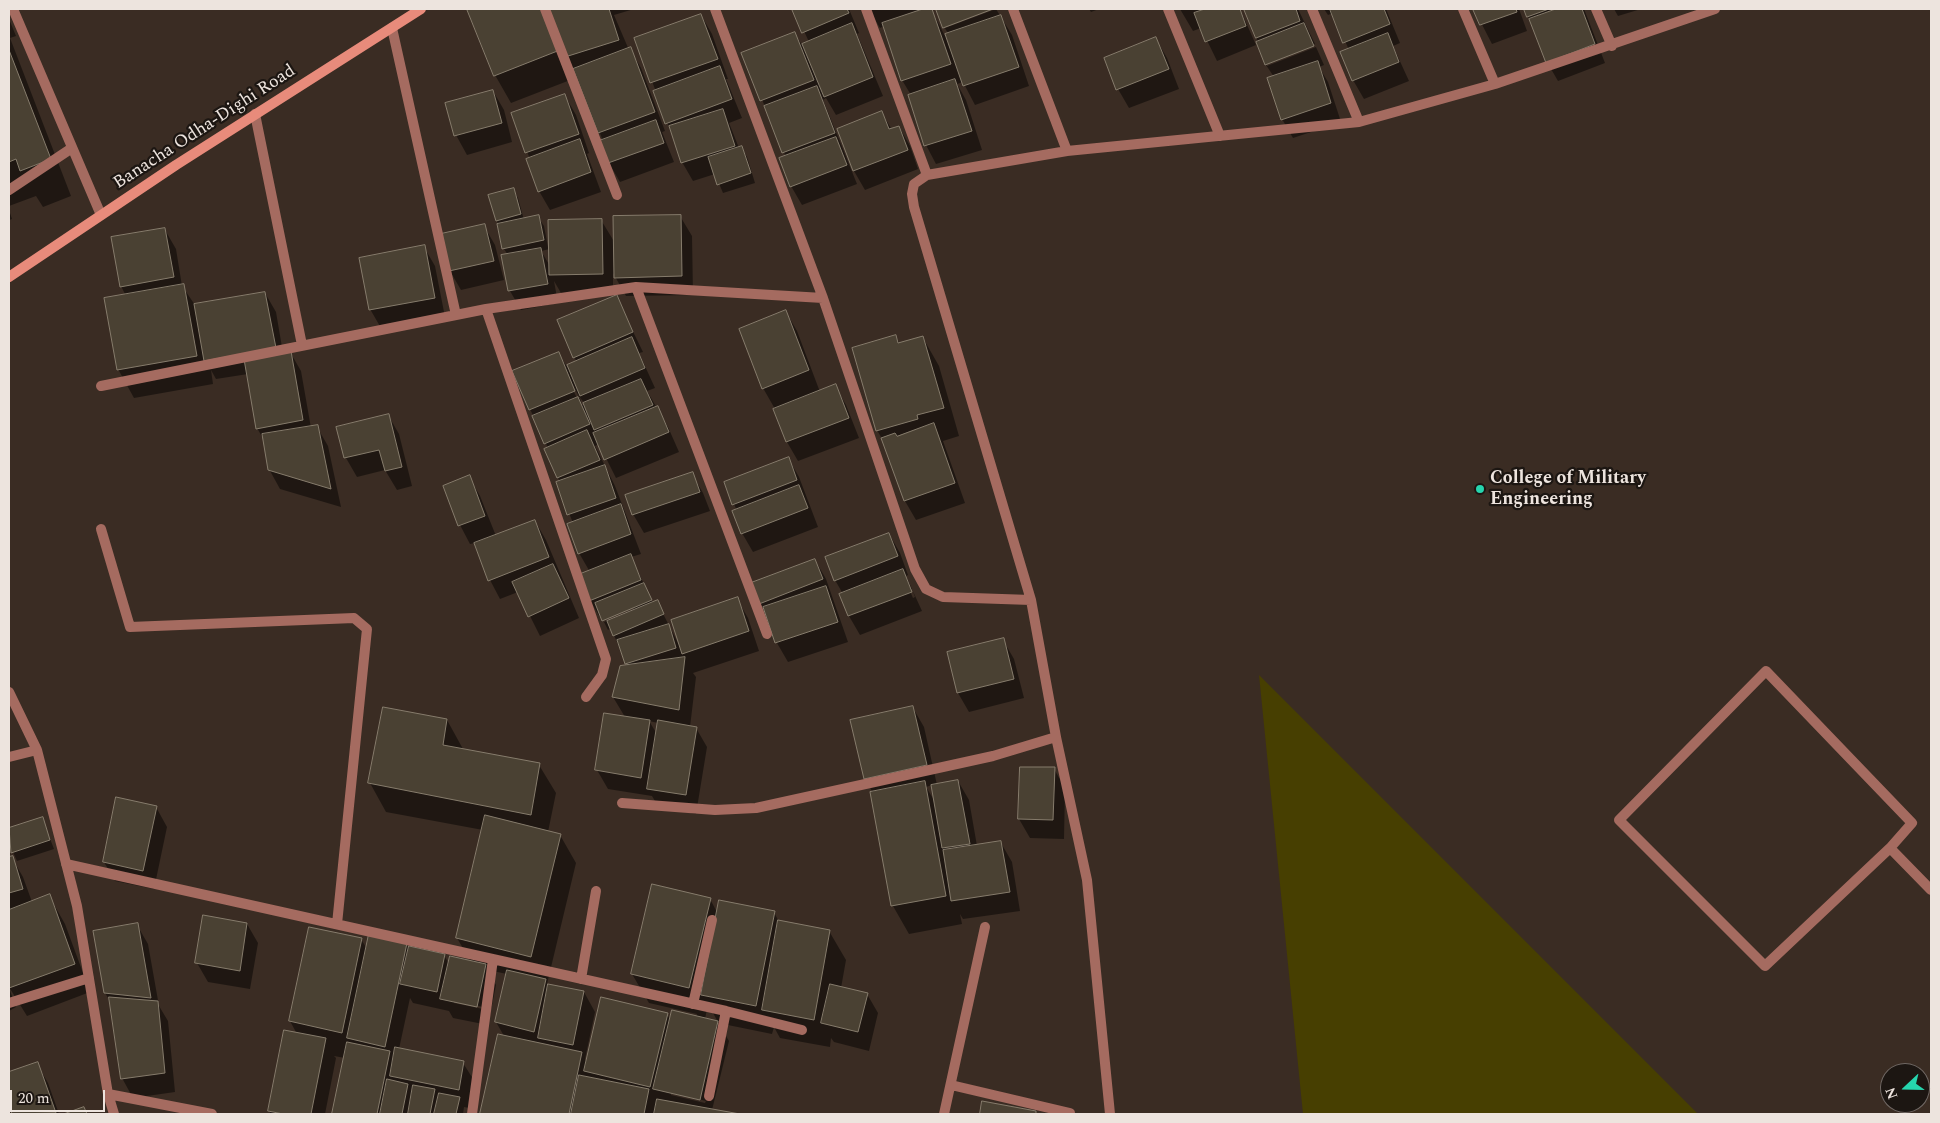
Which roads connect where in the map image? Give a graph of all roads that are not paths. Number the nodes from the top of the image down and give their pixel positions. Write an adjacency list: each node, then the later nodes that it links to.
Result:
1 (13, 9): 18 (street)
2 (421, 9): 12 (street, Banacha Odha-Dighi Road)
3 (545, 9): 22 (street)
4 (715, 9): 26 (street)
5 (866, 9): 20 (street)
6 (1013, 9): 19 (street)
7 (1168, 9): 17 (street)
8 (1312, 9): 16 (street)
9 (1463, 9): 14 (street)
10 (1596, 9): 13 (street)
11 (1715, 9): 13 (street)
12 (392, 28): 15 (street, Banacha Odha-Dighi Road); 28 (street)
13 (1612, 46): 14 (street)
14 (1494, 84): 16 (street)
15 (255, 114): 23 (street, Banacha Odha-Dighi Road); 29 (street)
16 (1359, 122): 17 (street)
17 (1220, 136): 19 (street)
18 (72, 148): 21 (street); 23 (street)
19 (1067, 151): 20 (street)
20 (926, 175): 32 (street)
21 (9, 190)
22 (617, 195)
23 (101, 215): 24 (street, Banacha Odha-Dighi Road)
24 (9, 277)
25 (636, 287): 26 (street); 27 (street); 33 (street)
26 (823, 298): 32 (street)
27 (486, 309): 28 (street); 35 (street)
28 (456, 315): 29 (street)
29 (302, 345): 30 (street)
30 (101, 386)
31 (101, 529): 45 (street)
32 (1031, 600): 36 (street)
33 (767, 634)
34 (9, 692): 37 (street)
35 (586, 697)
36 (1056, 737): 39 (street); 62 (street)
37 (37, 750): 38 (street); 41 (street)
38 (9, 757)
39 (622, 803)
40 (1890, 848): 40 (street); 42 (street)
41 (66, 864): 45 (street); 48 (street)
42 (1931, 890)
43 (596, 892): 49 (street)
44 (712, 920): 51 (street)
45 (337, 924): 47 (street)
46 (985, 927): 54 (street)
47 (493, 959): 49 (street); 60 (street)
48 (89, 978): 50 (street); 55 (street)
49 (581, 979): 51 (street)
50 (9, 1003)
51 (693, 1004): 52 (street)
52 (726, 1011): 53 (street); 56 (street)
53 (802, 1030)
54 (950, 1085): 57 (street); 61 (street)
55 (108, 1094): 58 (street); 59 (street)
56 (709, 1096)
57 (1070, 1113)
58 (114, 1114)
59 (212, 1114)
60 (472, 1114)
61 (944, 1114)
62 (1110, 1114)

